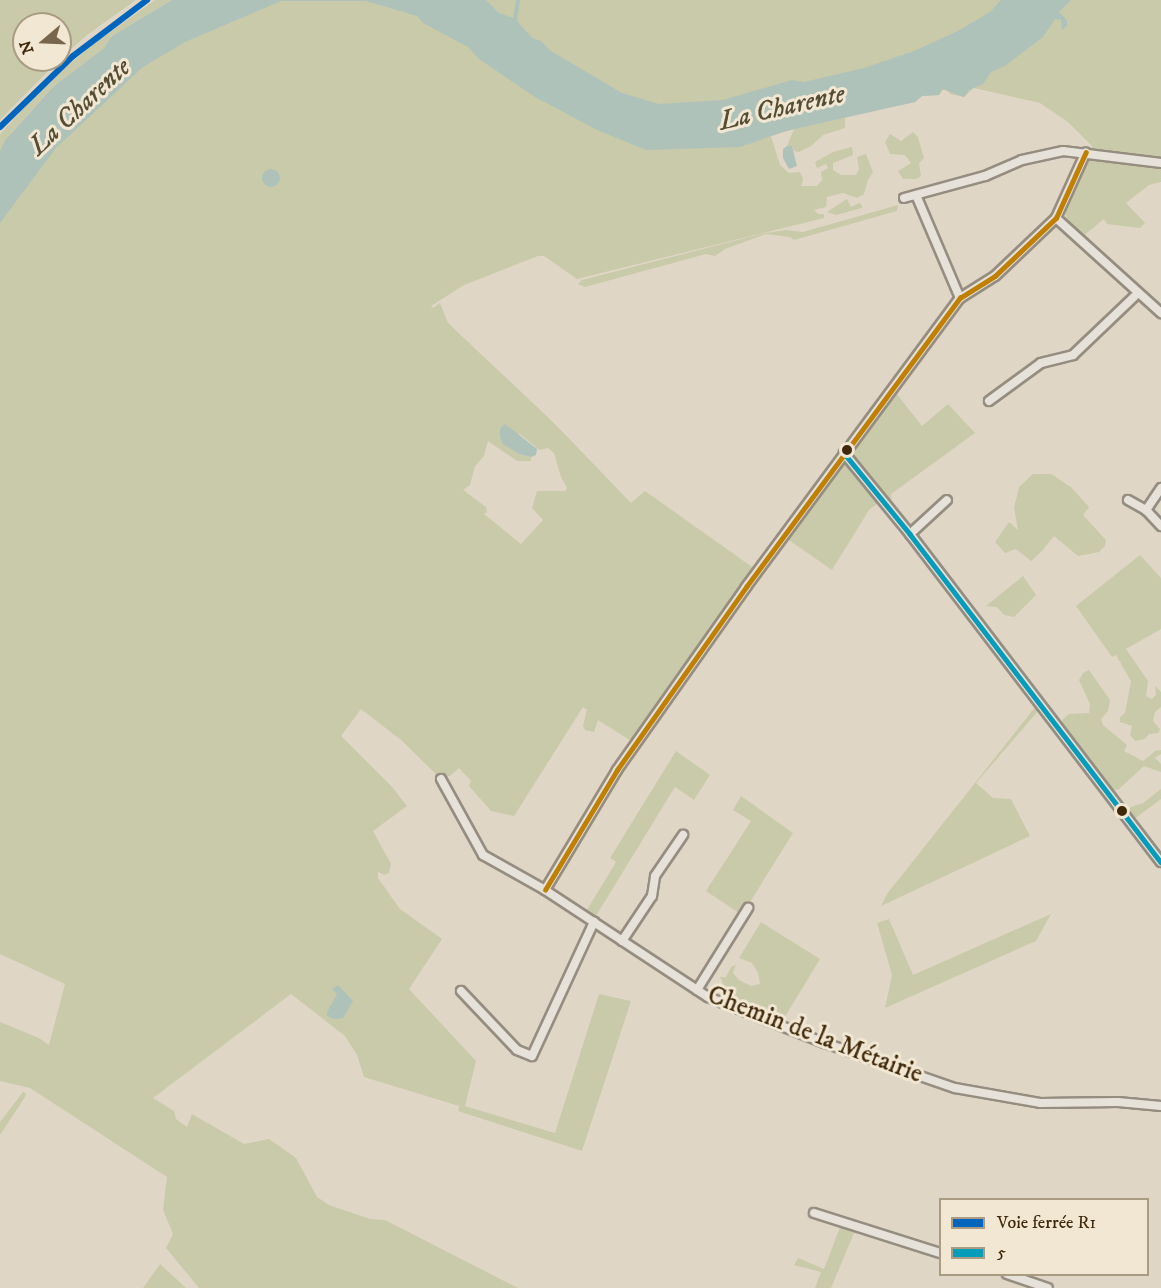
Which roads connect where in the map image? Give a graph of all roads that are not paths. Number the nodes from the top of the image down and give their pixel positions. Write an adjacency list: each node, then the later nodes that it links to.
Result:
1 (1086, 152): 2 (street); 3 (street); 5 (street)
2 (1161, 163)
3 (916, 195): 4 (street); 7 (street)
4 (904, 198)
5 (1056, 218): 6 (street); 7 (street)
6 (1138, 293): 8 (street); 9 (street)
7 (960, 298): 10 (street)
8 (1161, 314)
9 (989, 401)
10 (844, 453): 16 (street); 20 (street)
11 (1161, 488): 14 (street)
12 (947, 500): 16 (street)
13 (1128, 500): 14 (street)
14 (1146, 510): 15 (street)
15 (1161, 526)
16 (910, 534): 19 (street)
17 (441, 779): 20 (street, Chemin de la Métairie)
18 (683, 834): 23 (street)
19 (1161, 862)
20 (545, 890): 22 (street, Chemin de la Métairie)
21 (748, 908): 24 (street)
22 (594, 922): 23 (street, Chemin de la Métairie); 25 (street)
23 (622, 941): 24 (street, Chemin de la Métairie)
24 (697, 990): 26 (street, Chemin de la Métairie)
25 (461, 991)
26 (1161, 1106)
27 (814, 1213): 28 (street)
28 (939, 1253)
29 (1010, 1276): 30 (street)
30 (1048, 1288)

